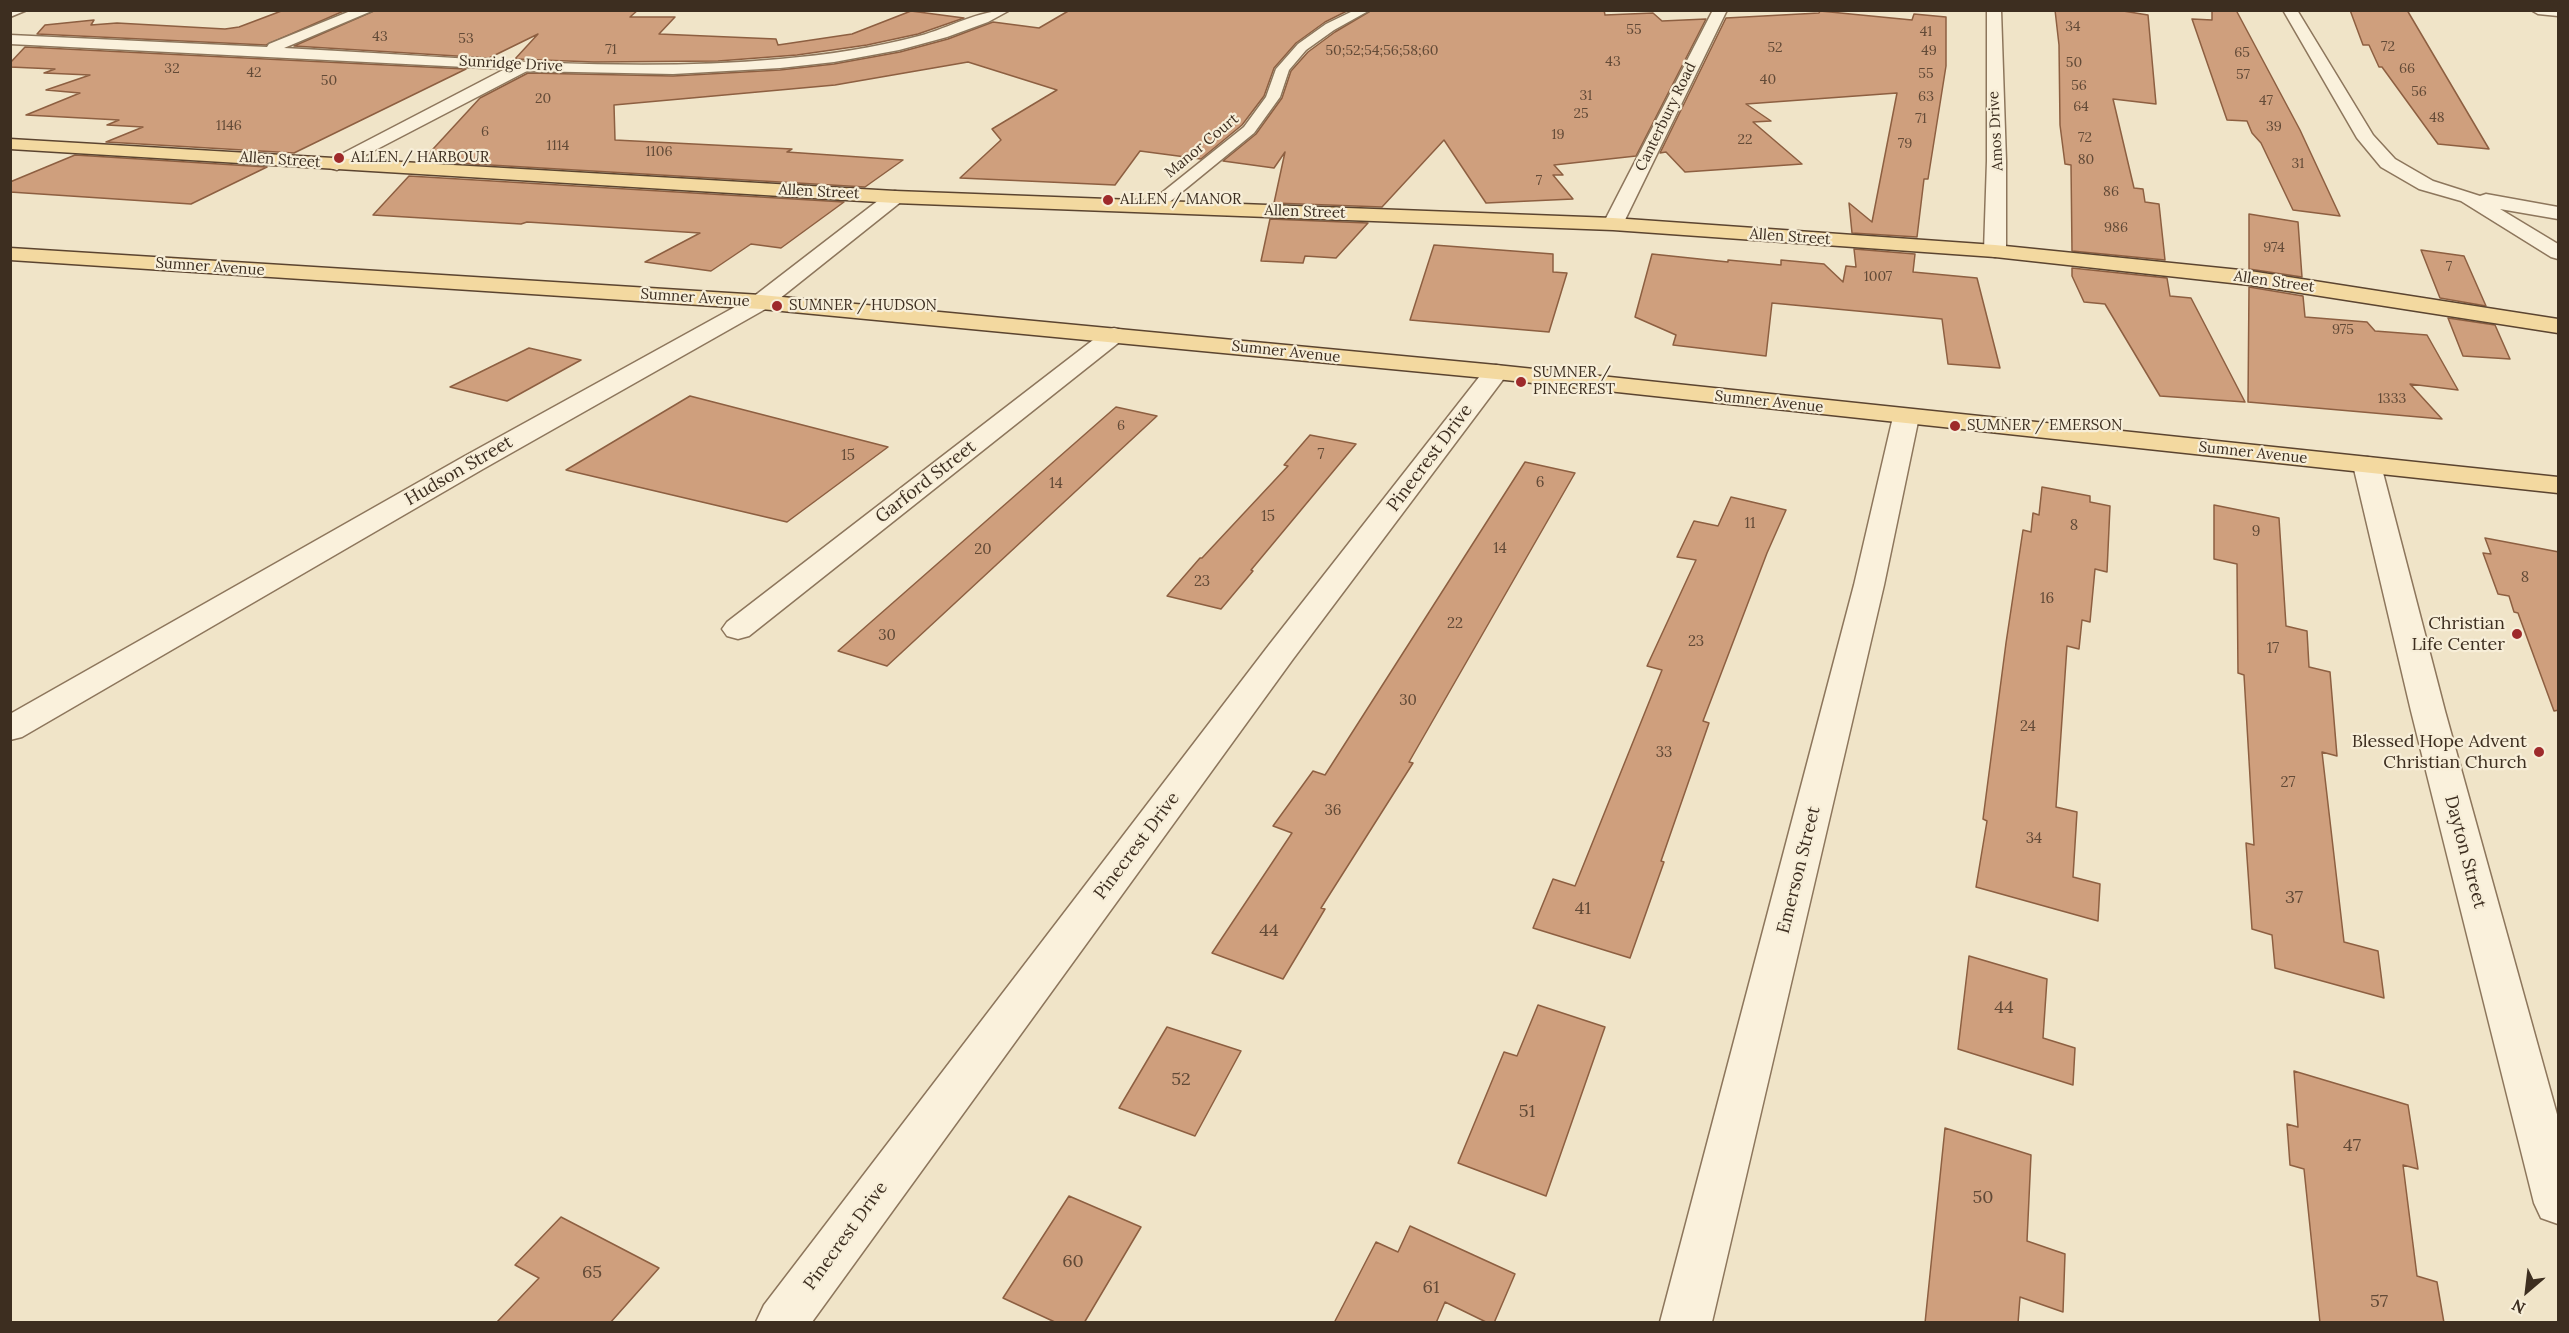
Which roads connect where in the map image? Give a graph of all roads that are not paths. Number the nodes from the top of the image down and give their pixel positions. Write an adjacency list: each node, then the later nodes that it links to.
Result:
1 (20, 10): 10 (street)
2 (367, 10): 12 (street)
3 (1004, 10): 13 (street, Sunridge Drive)
4 (1365, 10): 18 (lane, Manor Court)
5 (1720, 10): 20 (street, Canterbury Road)
6 (1994, 10): 21 (street, Amos Drive)
7 (2290, 10): 16 (street)
8 (2538, 10): 9 (street)
9 (2559, 12)
10 (10, 13)
11 (10, 39): 12 (street, Sunridge Drive)
12 (264, 51): 13 (street, Sunridge Drive)
13 (524, 66): 15 (street)
14 (10, 144): 15 (main road, Allen Street)
15 (337, 164): 17 (main road, Allen Street)
16 (2468, 196): 19 (street); 23 (street)
17 (895, 197): 18 (main road, Allen Street); 24 (street, Hudson Street)
18 (1155, 206): 20 (main road, Allen Street)
19 (2559, 213)
20 (1613, 224): 21 (main road, Allen Street)
21 (1995, 251): 25 (main road, Allen Street)
22 (10, 254): 24 (main road, Sumner Avenue)
23 (2559, 254)
24 (761, 302): 26 (main road, Sumner Avenue); 32 (street, Hudson Street)
25 (2559, 326)
26 (1114, 335): 27 (main road, Sumner Avenue); 31 (street, Garford Street)
27 (1496, 372): 28 (main road, Sumner Avenue); 34 (street, Pinecrest Drive)
28 (1906, 417): 29 (main road, Sumner Avenue); 35 (street, Emerson Street)
29 (2367, 465): 30 (main road, Sumner Avenue); 33 (street, Dayton Street)
30 (2559, 485)
31 (738, 629)
32 (10, 729)
33 (2559, 1203)
34 (782, 1323)
35 (1686, 1323)

